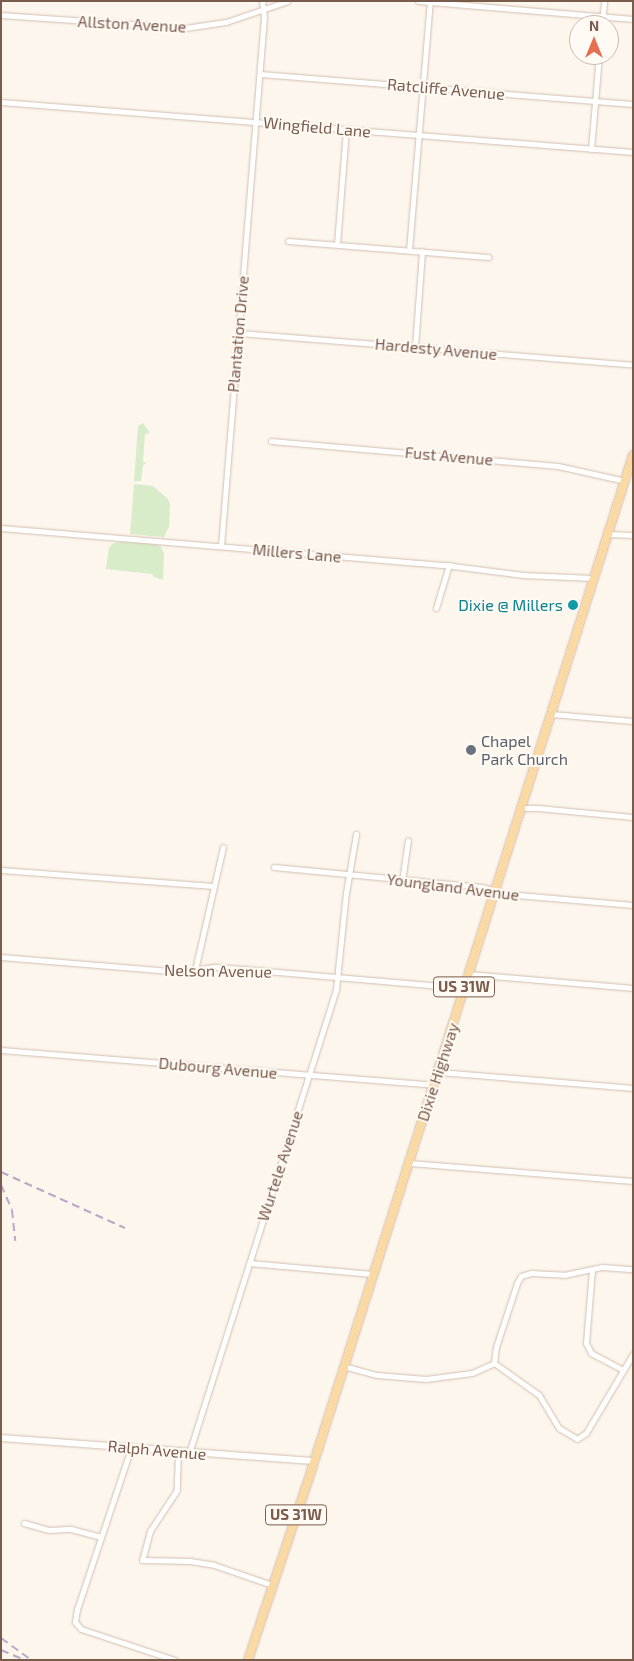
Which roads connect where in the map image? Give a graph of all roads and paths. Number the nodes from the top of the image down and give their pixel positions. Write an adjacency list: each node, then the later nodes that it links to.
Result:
1 (262, 1): 6 (street, Plantation Drive)
2 (288, 1): 6 (street, Allston Avenue)
3 (418, 1): 5 (street)
4 (604, 1): 9 (street)
5 (430, 2): 8 (street); 14 (street)
6 (263, 10): 7 (street, Allston Avenue); 13 (street, Plantation Drive)
7 (1, 15)
8 (591, 15)
9 (603, 15)
10 (619, 18): 11 (street)
11 (633, 19)
12 (598, 65): 15 (street)
13 (260, 74): 14 (street, Ratcliffe Avenue); 18 (street, Plantation Drive)
14 (424, 87): 15 (street, Ratcliffe Avenue); 20 (street)
15 (595, 101): 17 (street, Ratcliffe Avenue); 21 (street)
16 (1, 102): 18 (street, Wingfield Lane)
17 (633, 104)
18 (256, 122): 19 (street, Wingfield Lane); 28 (street, Plantation Drive)
19 (346, 130): 20 (street, Wingfield Lane); 24 (street)
20 (418, 135): 21 (street, Wingfield Lane); 25 (street)
21 (591, 149): 22 (street, Wingfield Lane)
22 (633, 152)
23 (288, 241): 24 (street)
24 (337, 244): 25 (street)
25 (409, 250): 26 (street)
26 (422, 251): 27 (street); 29 (street)
27 (488, 257)
28 (239, 333): 29 (street, Hardesty Avenue); 37 (street, Plantation Drive)
29 (415, 347): 30 (street, Hardesty Avenue)
30 (633, 365)
31 (271, 441): 33 (street, Fust Avenue)
32 (633, 455): 33 (main road, Dixie Highway / US 31W)
33 (625, 481): 35 (main road, Dixie Highway / US 31W)
34 (1, 528): 37 (street, Millers Lane)
35 (607, 534): 36 (street); 39 (main road, Dixie Highway / US 31W)
36 (633, 535)
37 (221, 546): 38 (street, Millers Lane)
38 (450, 565): 39 (street, Millers Lane); 40 (street)
39 (593, 578): 41 (main road, Dixie Highway / US 31W)
40 (436, 608)
41 (552, 714): 42 (street); 43 (main road, Dixie Highway / US 31W)
42 (633, 721)
43 (520, 808): 44 (street); 53 (main road, Dixie Highway / US 31W)
44 (633, 817)
45 (356, 834): 50 (street, Wurtele Avenue)
46 (408, 840): 51 (street)
47 (223, 847): 52 (street)
48 (274, 867): 50 (street, Youngland Avenue)
49 (1, 870): 52 (street)
50 (349, 875): 51 (street, Youngland Avenue); 58 (street, Wurtele Avenue)
51 (402, 881): 53 (street, Youngland Avenue)
52 (213, 886): 56 (street)
53 (494, 890): 54 (street, Youngland Avenue); 57 (main road, Dixie Highway / US 31W)
54 (633, 905)
55 (1, 957): 56 (street, Nelson Avenue)
56 (195, 970): 58 (street, Nelson Avenue)
57 (469, 974): 59 (main road, Dixie Highway / US 31W); 60 (street)
58 (339, 978): 59 (street, Nelson Avenue); 63 (street, Wurtele Avenue)
59 (464, 988): 62 (main road, Dixie Highway / US 31W)
60 (633, 988)
61 (1, 1050): 63 (street, Dubourg Avenue)
62 (439, 1072): 64 (main road, Dixie Highway / US 31W); 65 (street)
63 (309, 1076): 64 (street, Dubourg Avenue); 68 (street, Wurtele Avenue)
64 (434, 1085): 66 (main road, Dixie Highway / US 31W)
65 (633, 1088)
66 (409, 1163): 67 (street); 71 (main road, Dixie Highway / US 31W)
67 (633, 1181)
68 (249, 1263): 71 (street); 79 (street, Wurtele Avenue)
69 (633, 1269): 70 (street)
70 (592, 1270): 73 (street); 75 (street)
71 (373, 1274): 74 (main road, Dixie Highway / US 31W)
72 (633, 1354): 75 (street)
73 (494, 1363): 74 (street); 75 (street)
74 (343, 1366): 80 (main road, Dixie Highway / US 31W)
75 (623, 1370)
76 (1, 1438): 77 (street, Ralph Avenue)
77 (131, 1448): 78 (street, Ralph Avenue); 82 (street)
78 (178, 1452): 79 (street, Ralph Avenue); 83 (street)
79 (189, 1453): 80 (street, Ralph Avenue)
80 (313, 1461): 83 (main road, Dixie Highway / US 31W)
81 (24, 1523): 82 (street)
82 (101, 1537): 84 (street)
83 (272, 1585): 85 (main road, Dixie Highway / US 31W)
84 (175, 1660)
85 (248, 1660)

